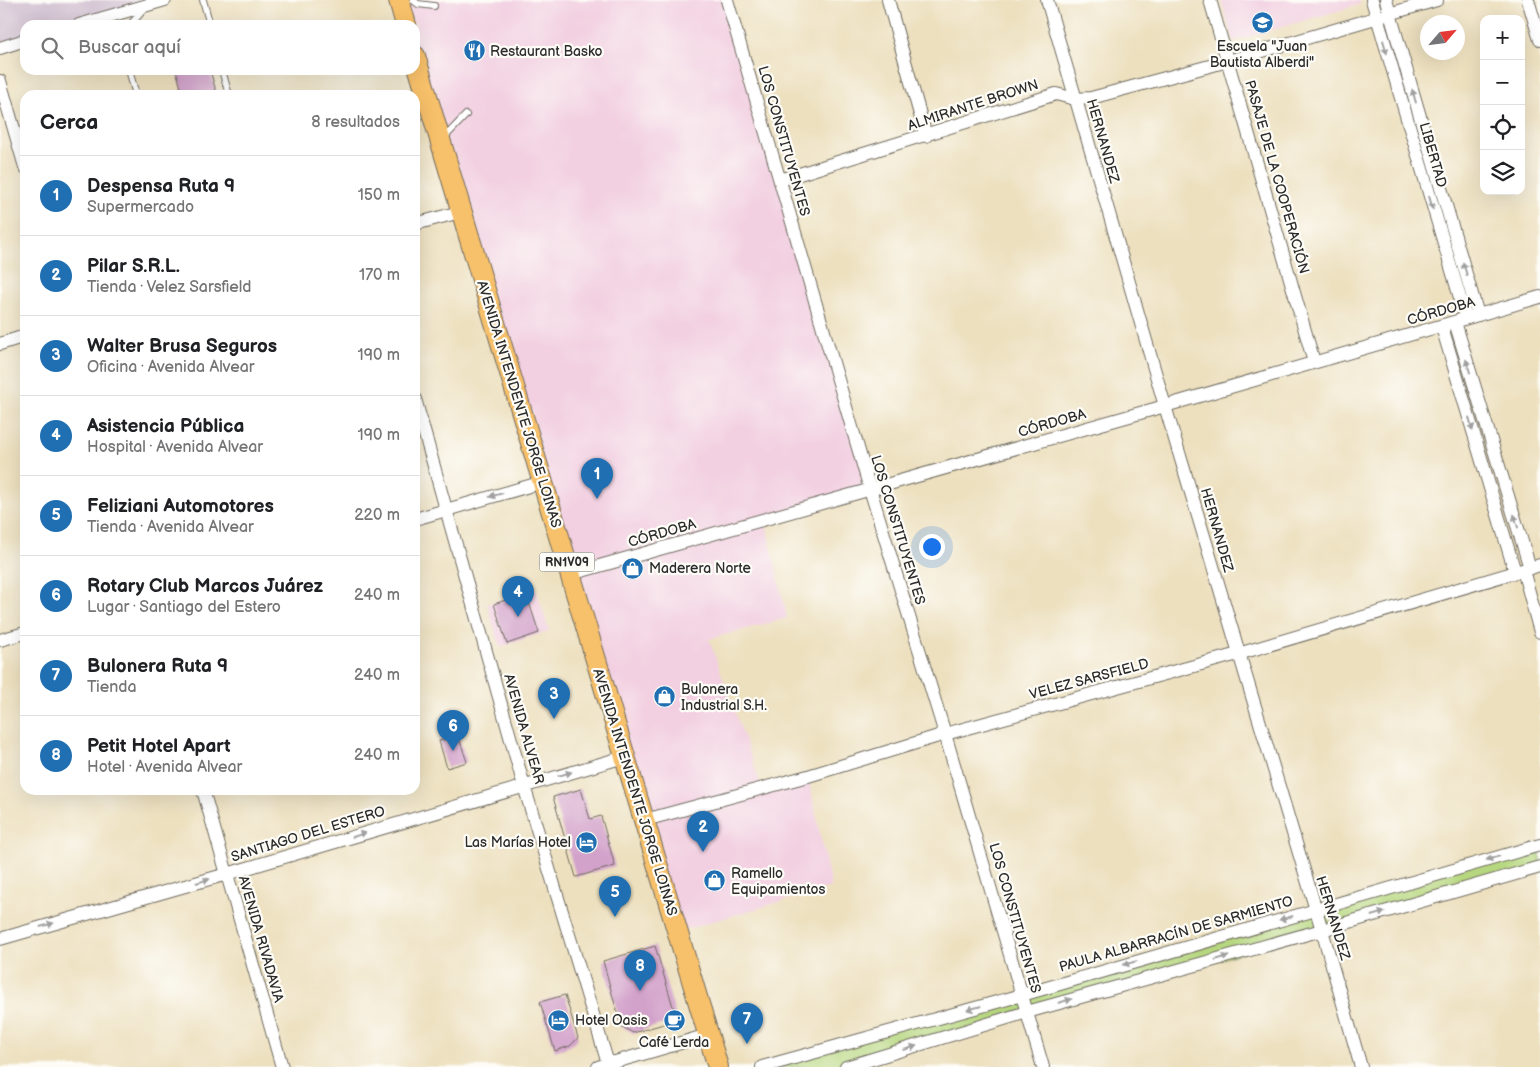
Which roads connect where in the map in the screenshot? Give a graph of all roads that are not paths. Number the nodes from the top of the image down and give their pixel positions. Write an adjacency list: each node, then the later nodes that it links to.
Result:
1 (165, 0): 13 (street)
2 (203, 0): 19 (lane)
3 (399, 0): 20 (main road)
4 (413, 0): 14 (lane)
5 (727, 0): 36 (street, LOS CONSTITUYENTES)
6 (888, 0): 33 (street)
7 (1047, 0): 31 (street, HERNANDEZ)
8 (1210, 0): 24 (street, PASAJE DE LA COOPERACIÓN)
9 (1372, 0): 16 (street, LIBERTAD)
10 (1386, 0): 15 (street, LIBERTAD)
11 (1437, 0): 15 (street, ALMIRANTE BROWN)
12 (1528, 0): 21 (street)
13 (148, 5): 17 (street); 18 (lane)
14 (434, 6)
15 (1390, 14): 16 (street, ALMIRANTE BROWN); 40 (street, LIBERTAD, one-way to 15)
16 (1377, 18): 24 (street, ALMIRANTE BROWN); 41 (street, LIBERTAD, one-way to 41)
17 (96, 20)
18 (134, 20)
19 (209, 20)
20 (405, 20)
21 (1540, 40)
22 (20, 42): 23 (street)
23 (0, 48)
24 (1228, 61): 31 (street, ALMIRANTE BROWN); 45 (street, PASAJE DE LA COOPERACIÓN)
25 (420, 73): 34 (main road, AVENIDA INTENDENTE JORGE LOINAS / RN1V09)
26 (130, 75): 29 (lane)
27 (223, 75): 30 (lane)
28 (0, 81): 35 (street)
29 (135, 90)
30 (228, 90)
31 (1075, 98): 33 (street, ALMIRANTE BROWN); 46 (street, HERNANDEZ)
32 (466, 115): 34 (lane)
33 (926, 136): 36 (street, ALMIRANTE BROWN)
34 (440, 143): 37 (main road, AVENIDA INTENDENTE JORGE LOINAS / RN1V09)
35 (20, 150)
36 (780, 180): 49 (street, LOS CONSTITUYENTES)
37 (460, 212): 38 (street); 48 (main road, AVENIDA INTENDENTE JORGE LOINAS / RN1V09)
38 (420, 223)
39 (1540, 297): 40 (street, CÓRDOBA)
40 (1478, 315): 41 (street, CÓRDOBA)
41 (1460, 320): 42 (street, CÓRDOBA); 52 (street, LIBERTAD, one-way to 41)
42 (1442, 327): 45 (street, CÓRDOBA); 52 (street, LIBERTAD, one-way to 52)
43 (20, 338): 44 (street)
44 (0, 344)
45 (1314, 362): 46 (street, CÓRDOBA)
46 (1165, 406): 49 (street, CÓRDOBA); 57 (street, HERNANDEZ)
47 (420, 417): 50 (street, AVENIDA ALVEAR)
48 (543, 482): 50 (street, one-way to 50); 53 (main road, AVENIDA INTENDENTE JORGE LOINAS / RN1V09)
49 (870, 489): 53 (street, CÓRDOBA); 58 (street, LOS CONSTITUYENTES)
50 (446, 510): 51 (street); 60 (street, AVENIDA ALVEAR)
51 (420, 518)
52 (1527, 569): 54 (street, LIBERTAD); 57 (street, VELEZ SARSFIELD)
53 (571, 574): 59 (main road, AVENIDA INTENDENTE JORGE LOINAS / RN1V09)
54 (1540, 632)
55 (20, 634): 56 (street)
56 (0, 640)
57 (1238, 654): 58 (street, VELEZ SARSFIELD); 66 (street, HERNANDEZ)
58 (945, 734): 62 (street, VELEZ SARSFIELD); 69 (street, LOS CONSTITUYENTES)
59 (624, 757): 60 (street, SANTIAGO DEL ESTERO, one-way to 59); 62 (main road, AVENIDA INTENDENTE JORGE LOINAS / RN1V09)
60 (524, 786): 65 (street, SANTIAGO DEL ESTERO, one-way to 60); 73 (street, AVENIDA ALVEAR)
61 (204, 795): 65 (street, AVENIDA RIVADAVIA)
62 (645, 820): 71 (main road, AVENIDA INTENDENTE JORGE LOINAS / RN1V09)
63 (1540, 845): 66 (street, PAULA ALBARRACÍN DE SARMIENTO, one-way to 66)
64 (1540, 867): 67 (street, one-way to 64)
65 (227, 874): 68 (street, SANTIAGO DEL ESTERO, one-way to 65); 74 (street, AVENIDA RIVADAVIA)
66 (1315, 909): 67 (street, HERNANDEZ); 69 (street, PAULA ALBARRACÍN DE SARMIENTO, one-way to 69)
67 (1322, 930): 70 (street, one-way to 67); 79 (street, HERNANDEZ)
68 (0, 939)
69 (1022, 994): 70 (street, LOS CONSTITUYENTES); 72 (street, PAULA ALBARRACÍN DE SARMIENTO, one-way to 72)
70 (1027, 1012): 77 (street, one-way to 70); 78 (street, LOS CONSTITUYENTES)
71 (708, 1035): 73 (street); 75 (main road, AVENIDA INTENDENTE JORGE LOINAS / RN1V09)
72 (780, 1064): 76 (street, PAULA ALBARRACÍN DE SARMIENTO)
73 (605, 1066)
74 (282, 1067)
75 (718, 1067)
76 (762, 1067)
77 (846, 1067)
78 (1043, 1067)
79 (1361, 1067)

